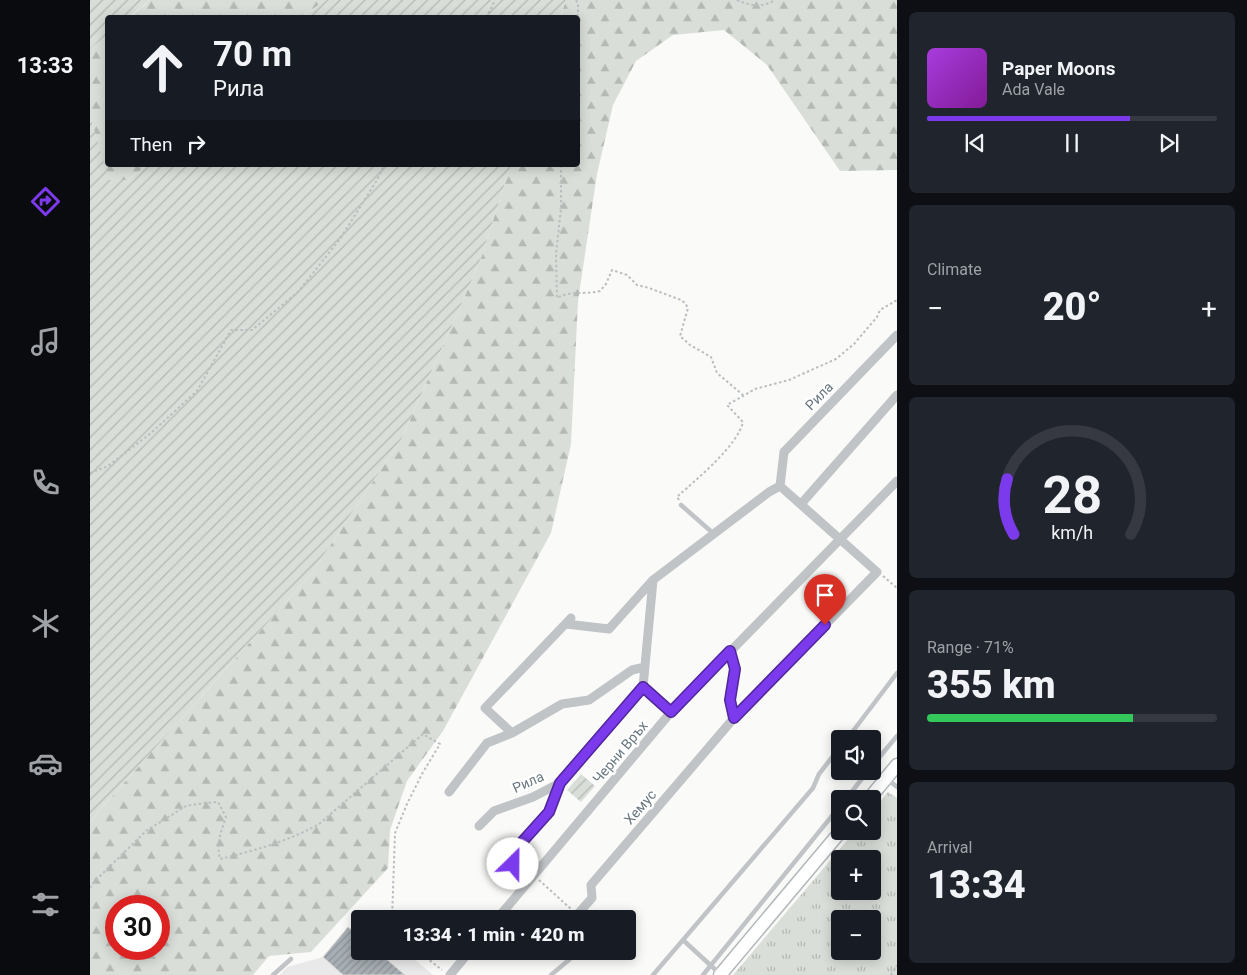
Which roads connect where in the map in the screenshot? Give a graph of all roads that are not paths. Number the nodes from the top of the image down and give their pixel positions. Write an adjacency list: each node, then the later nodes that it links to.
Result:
1 (897, 335): 4 (street, Рила)
2 (897, 395): 6 (street)
3 (897, 481): 8 (street, Черни Връх)
4 (780, 486): 6 (street); 7 (street)
5 (681, 504): 7 (lane)
6 (802, 504): 8 (street)
7 (714, 534): 9 (street)
8 (840, 538): 10 (street, Черни Връх); 15 (street, Хемус)
9 (653, 580): 11 (street); 17 (street)
10 (730, 651): 14 (street, Черни Връх); 15 (street)
11 (645, 667): 13 (street); 17 (street)
12 (897, 673): 16 (lane)
13 (643, 687): 14 (street); 24 (street, Рила)
14 (671, 712): 32 (street, Черни Връх)
15 (734, 718): 34 (street, Хемус)
16 (854, 730)
17 (512, 733): 28 (street)
18 (897, 736): 19 (lane)
19 (881, 755)
20 (831, 759): 35 (lane)
21 (897, 765): 22 (street)
22 (886, 778): 25 (lane); 27 (street)
23 (861, 780): 26 (lane)
24 (560, 783): 30 (street, Рила); 32 (street)
25 (897, 787)
26 (853, 790)
27 (876, 790)
28 (450, 792)
29 (831, 817): 39 (lane)
30 (479, 826)
31 (833, 840): 45 (street)
32 (532, 878): 33 (street, Черни Връх)
33 (505, 910)
34 (582, 910)
35 (683, 940): 39 (lane); 43 (lane)
36 (291, 959): 40 (lane)
37 (462, 960): 41 (street)
38 (569, 960): 42 (lane)
39 (710, 965): 44 (lane); 45 (lane)
40 (273, 975)
41 (450, 975)
42 (551, 975)
43 (653, 975)
44 (703, 975)
45 (720, 975)

